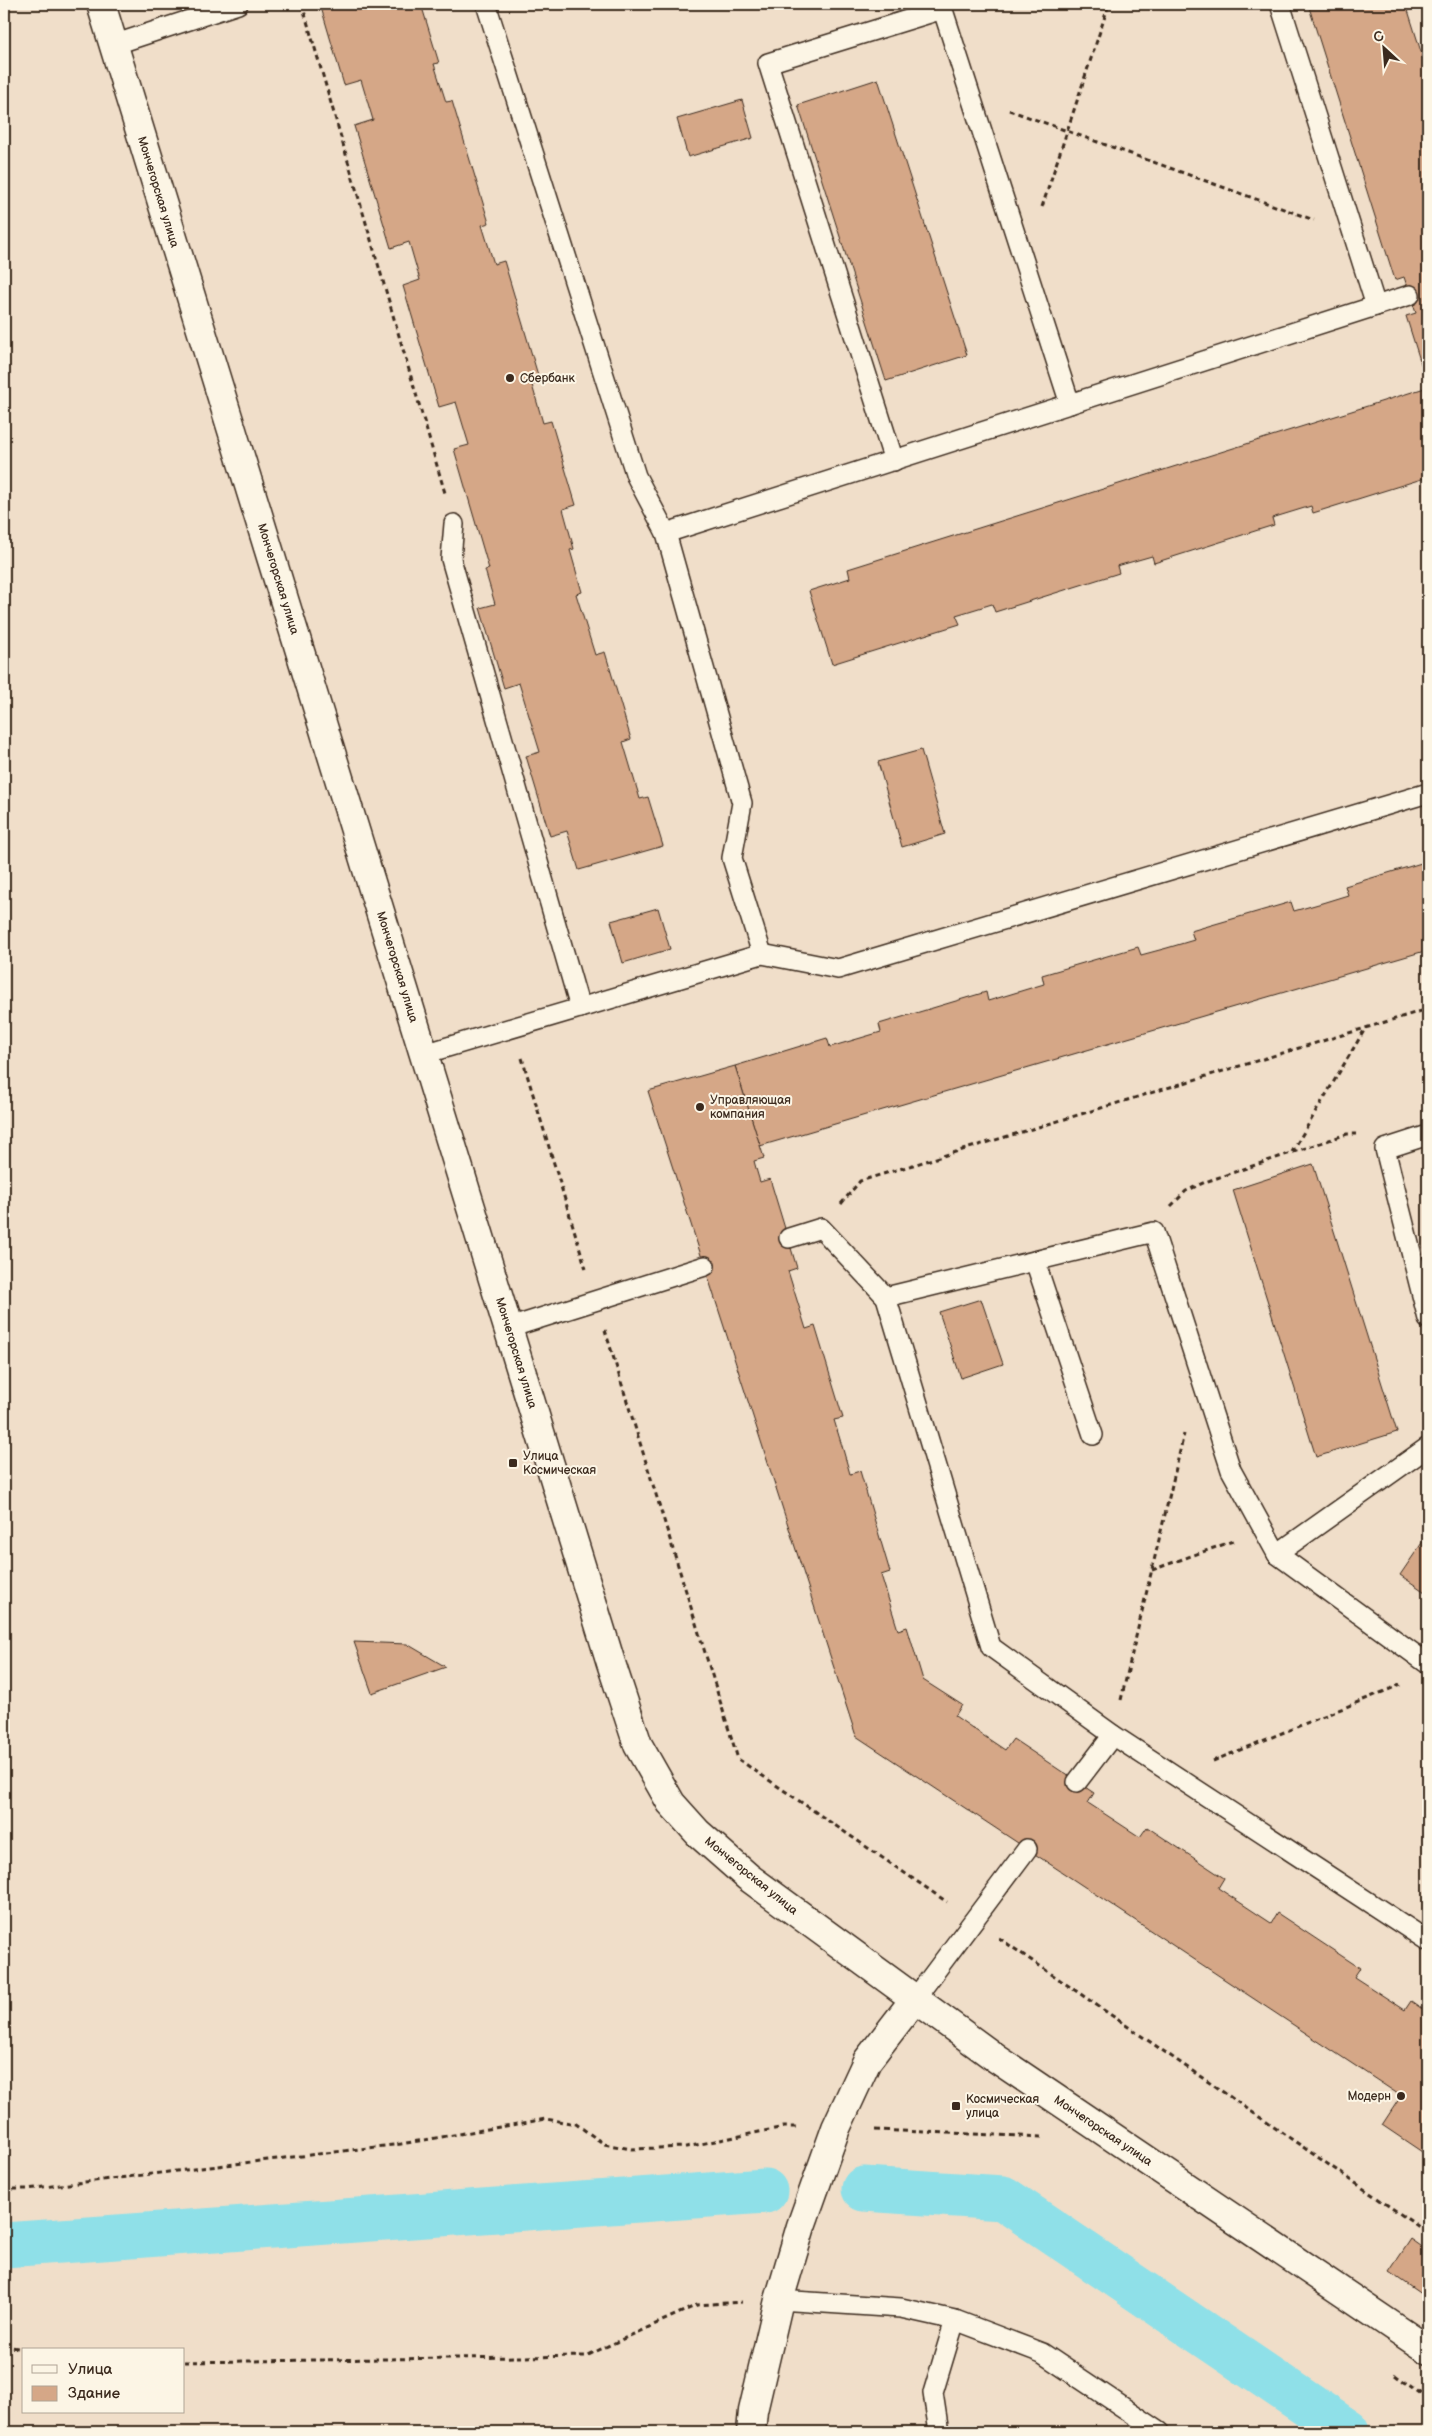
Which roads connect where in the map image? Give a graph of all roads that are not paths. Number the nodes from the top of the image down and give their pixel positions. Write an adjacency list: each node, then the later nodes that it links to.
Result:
1 (101, 4): 6 (street, Мончегорская улица)
2 (238, 4): 6 (lane)
3 (486, 4): 12 (lane)
4 (1280, 4): 8 (lane)
5 (942, 7): 9 (lane); 10 (lane)
6 (113, 45): 16 (street, Мончегорская улица)
7 (1410, 295): 8 (lane)
8 (1376, 306): 9 (lane)
9 (1070, 404): 10 (lane)
10 (894, 460): 12 (lane)
11 (454, 524): 15 (lane)
12 (666, 533): 14 (lane)
13 (1428, 793): 14 (lane)
14 (762, 954): 15 (lane)
15 (580, 1008): 16 (lane)
16 (424, 1054): 23 (street, Мончегорская улица)
17 (1428, 1135): 22 (lane)
18 (788, 1238): 21 (lane)
19 (1035, 1261): 21 (lane); 24 (lane); 26 (lane)
20 (705, 1266): 23 (lane)
21 (886, 1297): 28 (lane)
22 (1428, 1319)
23 (509, 1328): 32 (street, Мончегорская улица)
24 (1093, 1435)
25 (1428, 1447): 26 (lane)
26 (1277, 1554): 27 (lane)
27 (1428, 1664)
28 (1113, 1735): 29 (lane); 31 (lane)
29 (1078, 1782)
30 (1027, 1849): 32 (lane)
31 (1428, 1941)
32 (914, 2000): 33 (street); 35 (street, Мончегорская улица)
33 (779, 2300): 34 (lane); 36 (street)
34 (955, 2320): 37 (lane); 38 (lane)
35 (1428, 2350)
36 (751, 2432)
37 (940, 2432)
38 (1160, 2432)

